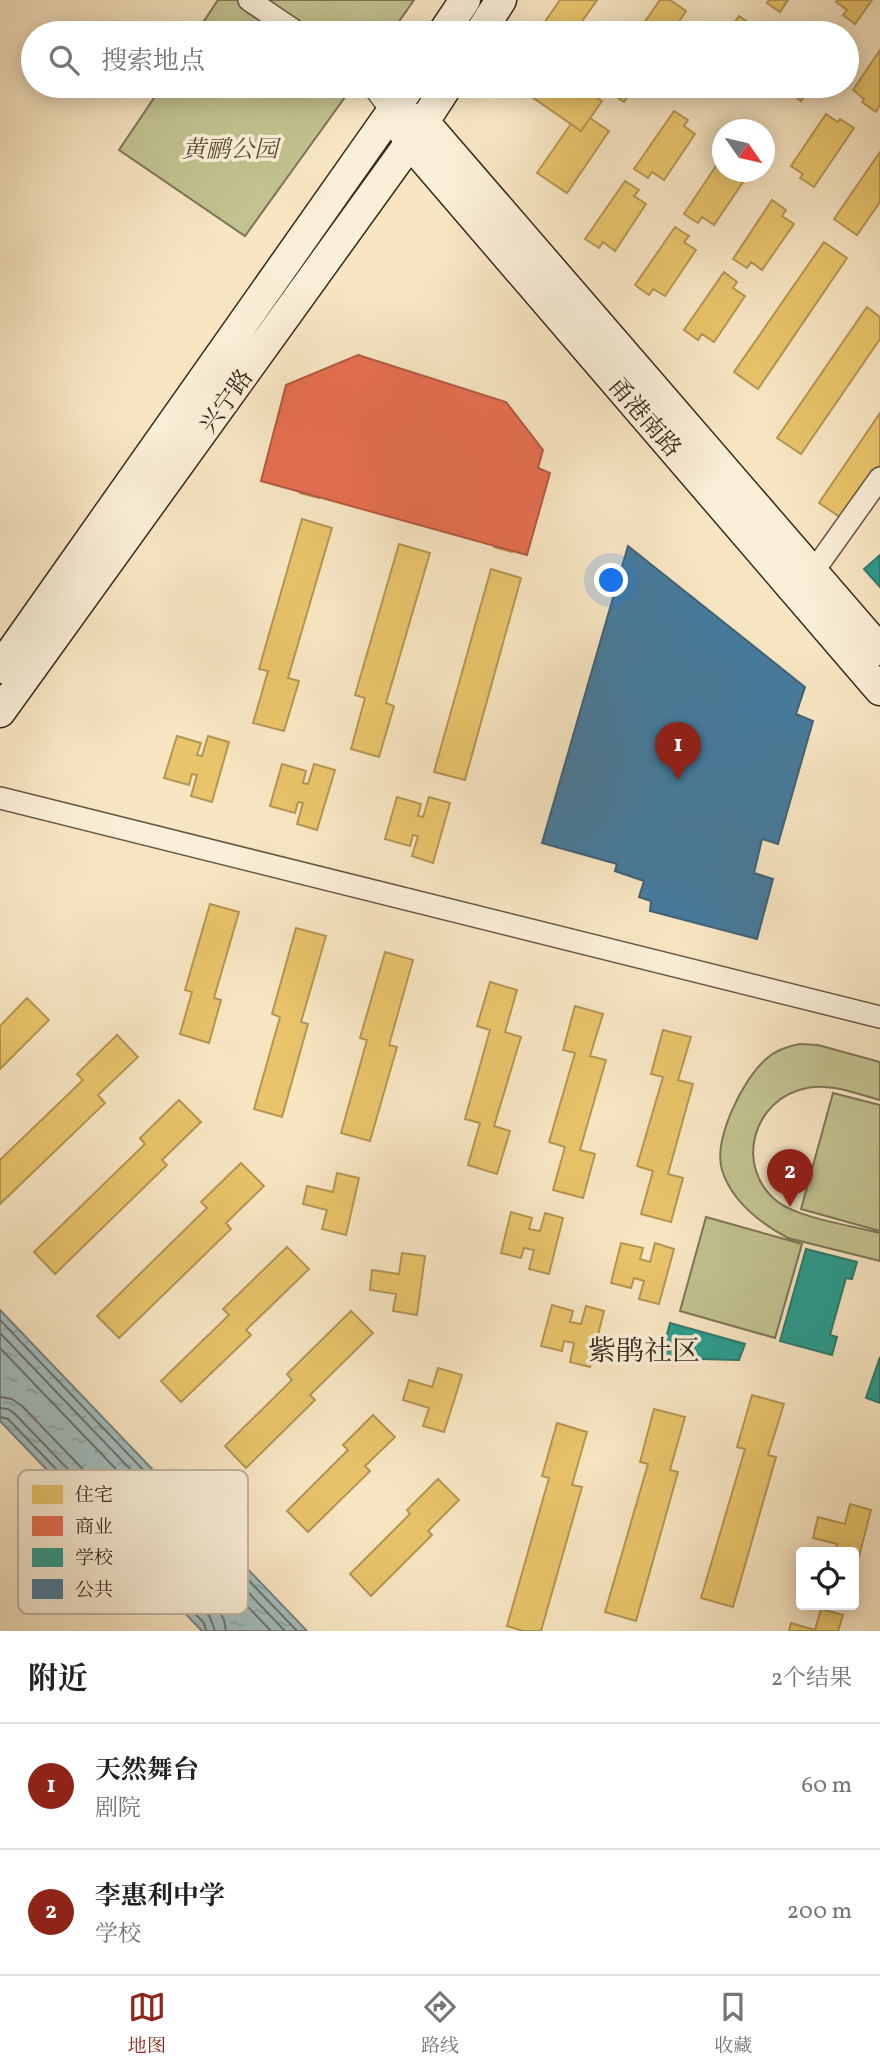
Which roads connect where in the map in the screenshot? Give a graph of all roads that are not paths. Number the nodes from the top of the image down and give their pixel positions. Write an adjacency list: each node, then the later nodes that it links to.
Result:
1 (249, 0): 4 (street)
2 (465, 0): 5 (main road)
3 (501, 0): 6 (main road)
4 (280, 21)
5 (451, 21)
6 (488, 21)
7 (382, 98): 10 (street)
8 (402, 98): 10 (main road, 兴宁路)
9 (439, 98): 11 (main road, 兴宁路)
10 (393, 112): 11 (main road); 15 (main road, 兴宁路)
11 (417, 133): 13 (main road, 甬港南路); 16 (main road, 甬港南路); 17 (main road, 兴宁路)
12 (880, 478): 13 (street)
13 (813, 572): 14 (main road, 甬港南路)
14 (880, 650)
15 (0, 668)
16 (880, 690)
17 (0, 712)
18 (0, 798): 19 (street)
19 (880, 1017)

